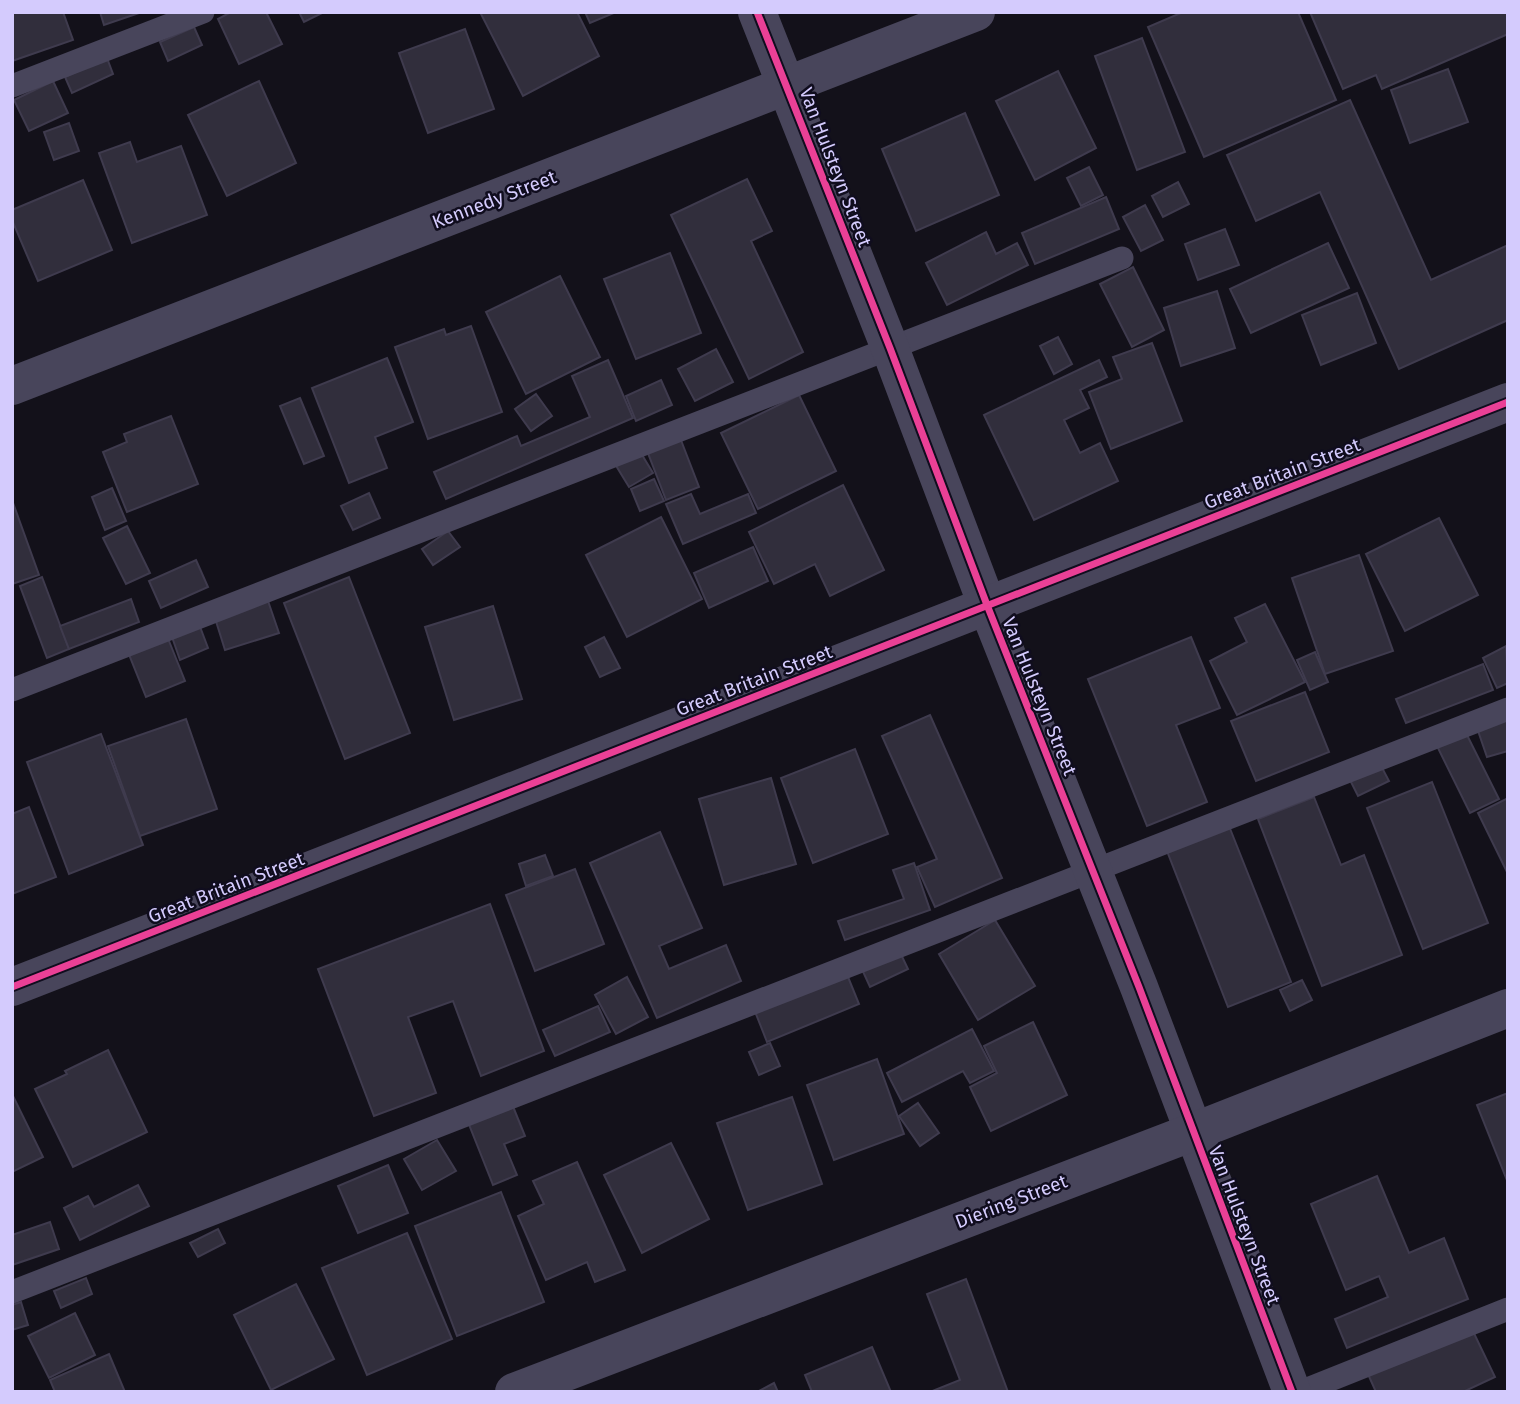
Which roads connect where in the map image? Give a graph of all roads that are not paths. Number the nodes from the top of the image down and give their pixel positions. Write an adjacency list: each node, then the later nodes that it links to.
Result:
1 (203, 12): 4 (lane)
2 (757, 12): 5 (street, Van Hulsteyn Street)
3 (976, 12): 5 (street, Kennedy Street)
4 (12, 86)
5 (787, 86): 7 (street, Van Hulsteyn Street); 8 (street, Kennedy Street)
6 (1122, 258): 7 (lane)
7 (890, 348): 10 (street, Van Hulsteyn Street); 11 (lane)
8 (12, 386)
9 (1508, 402): 10 (street, Great Britain Street)
10 (987, 606): 13 (street, Van Hulsteyn Street); 14 (street, Great Britain Street)
11 (12, 690)
12 (1508, 709): 13 (lane)
13 (1093, 870): 16 (street, Van Hulsteyn Street); 17 (lane)
14 (12, 987)
15 (1508, 1008): 16 (street, Diering Street)
16 (1193, 1132): 19 (street, Diering Street); 20 (street, Van Hulsteyn Street)
17 (12, 1292)
18 (1508, 1309): 21 (lane)
19 (514, 1392)
20 (1292, 1392)
21 (1300, 1392)

